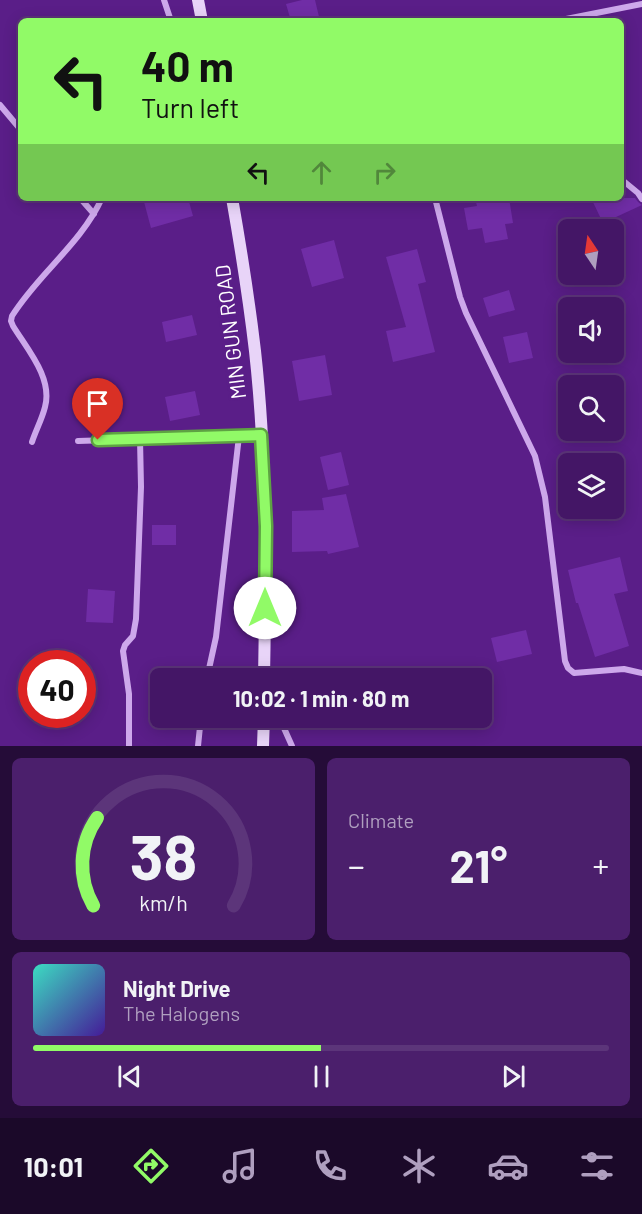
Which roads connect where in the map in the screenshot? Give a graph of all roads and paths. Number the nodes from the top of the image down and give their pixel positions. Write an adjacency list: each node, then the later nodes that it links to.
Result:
1 (164, 0): 4 (street)
2 (198, 0): 5 (street)
3 (642, 4): 6 (street)
4 (170, 18)
5 (201, 18)
6 (571, 18)
7 (0, 105): 8 (street)
8 (18, 126)
9 (624, 181): 10 (street)
10 (642, 199)
11 (83, 201): 15 (street)
12 (100, 201): 15 (street)
13 (233, 201): 16 (street, MIN GUN ROAD)
14 (436, 201): 23 (street)
15 (94, 214): 20 (street)
16 (261, 435): 17 (street); 22 (street, MIN GUN ROAD)
17 (239, 436): 18 (street); 21 (street)
18 (140, 439): 19 (street); 27 (street)
19 (78, 441)
20 (32, 442)
21 (209, 668)
22 (264, 668)
23 (642, 673)
24 (200, 728): 28 (street)
25 (264, 728): 29 (street)
26 (284, 728): 30 (street)
27 (129, 746)
28 (198, 746)
29 (263, 746)
30 (292, 746)

